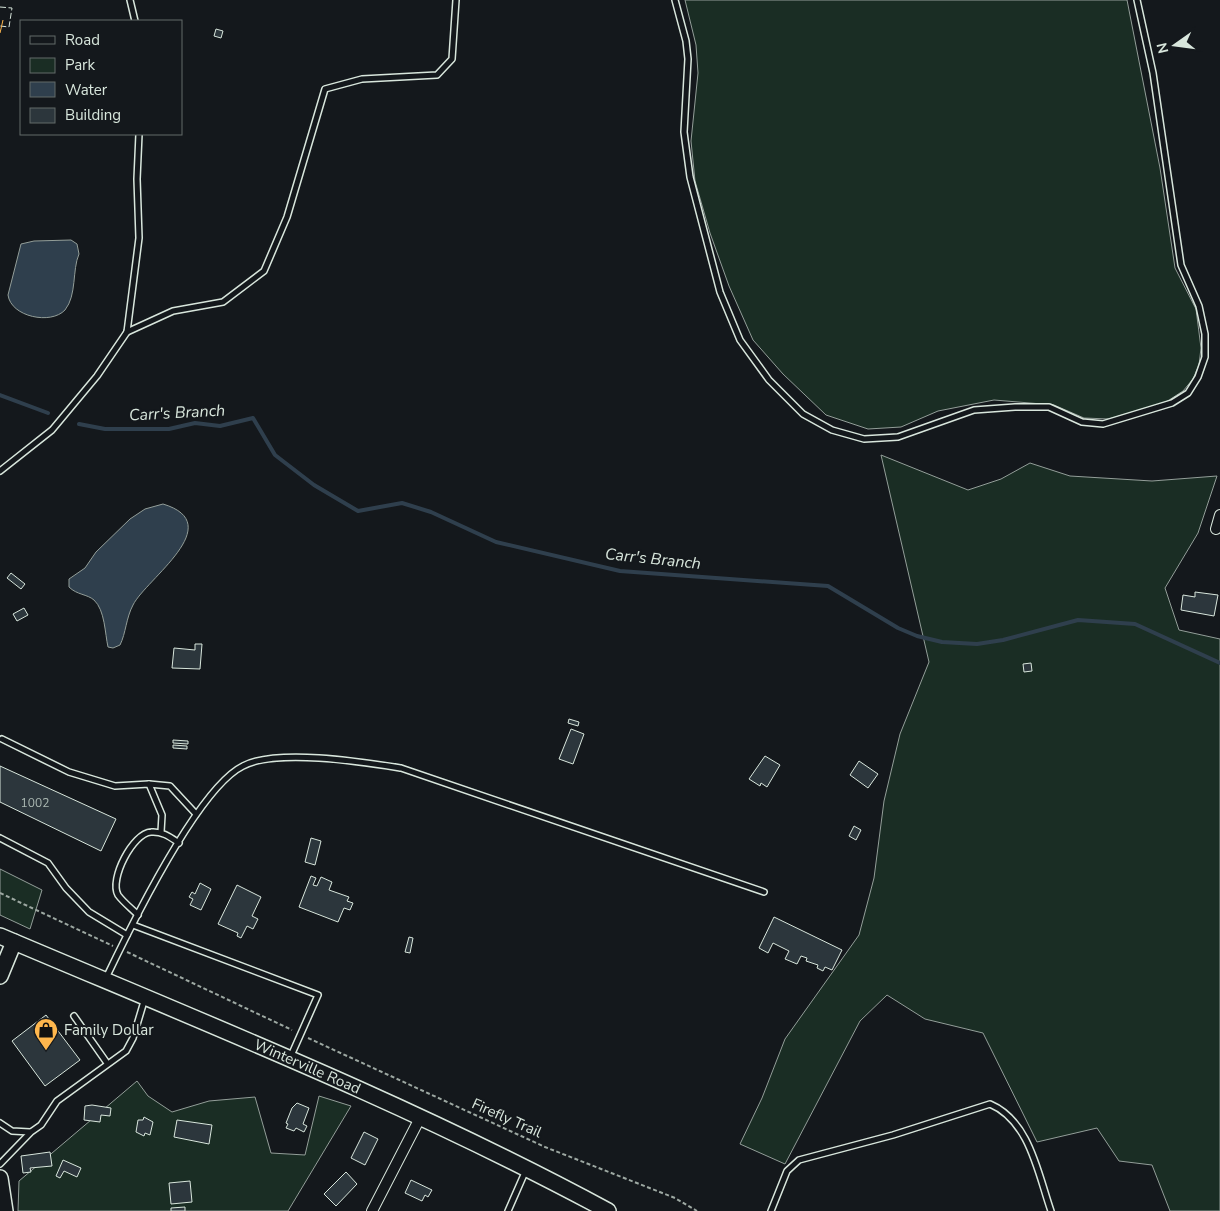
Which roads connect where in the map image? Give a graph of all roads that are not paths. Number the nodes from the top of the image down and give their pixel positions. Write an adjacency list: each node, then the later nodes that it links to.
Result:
1 (130, 0): 5 (lane)
2 (456, 0): 7 (lane)
3 (675, 0): 4 (lane)
4 (1136, 0)
5 (136, 20)
6 (139, 135): 7 (lane)
7 (127, 332): 8 (lane)
8 (0, 471)
9 (1220, 515): 10 (street)
10 (1216, 529)
11 (2, 739): 12 (lane)
12 (149, 784): 13 (lane); 14 (lane)
13 (196, 814): 16 (lane); 17 (lane)
14 (161, 832): 16 (lane); 18 (lane)
15 (0, 838): 21 (lane)
16 (179, 843): 18 (lane)
17 (764, 892)
18 (138, 915): 19 (lane)
19 (132, 925): 21 (lane); 27 (lane)
20 (0, 936): 22 (street, Winterville Road)
21 (127, 936): 24 (lane)
22 (14, 942): 23 (street); 24 (street, Winterville Road)
23 (0, 976)
24 (106, 978): 25 (street, Winterville Road)
25 (146, 995): 27 (street, Winterville Road); 28 (lane)
26 (74, 1016): 28 (lane)
27 (290, 1058): 29 (street, Winterville Road)
28 (107, 1063): 31 (lane)
29 (420, 1118): 33 (street, Winterville Road); 38 (street)
30 (0, 1123): 31 (lane)
31 (31, 1132): 32 (lane)
32 (0, 1164)
33 (526, 1169): 36 (street, Winterville Road); 37 (lane)
34 (0, 1178): 35 (street)
35 (3, 1202)
36 (592, 1207): 39 (street, Winterville Road)
37 (510, 1210)
38 (372, 1211)
39 (608, 1211)
40 (771, 1211): 41 (lane)
41 (1051, 1211)

